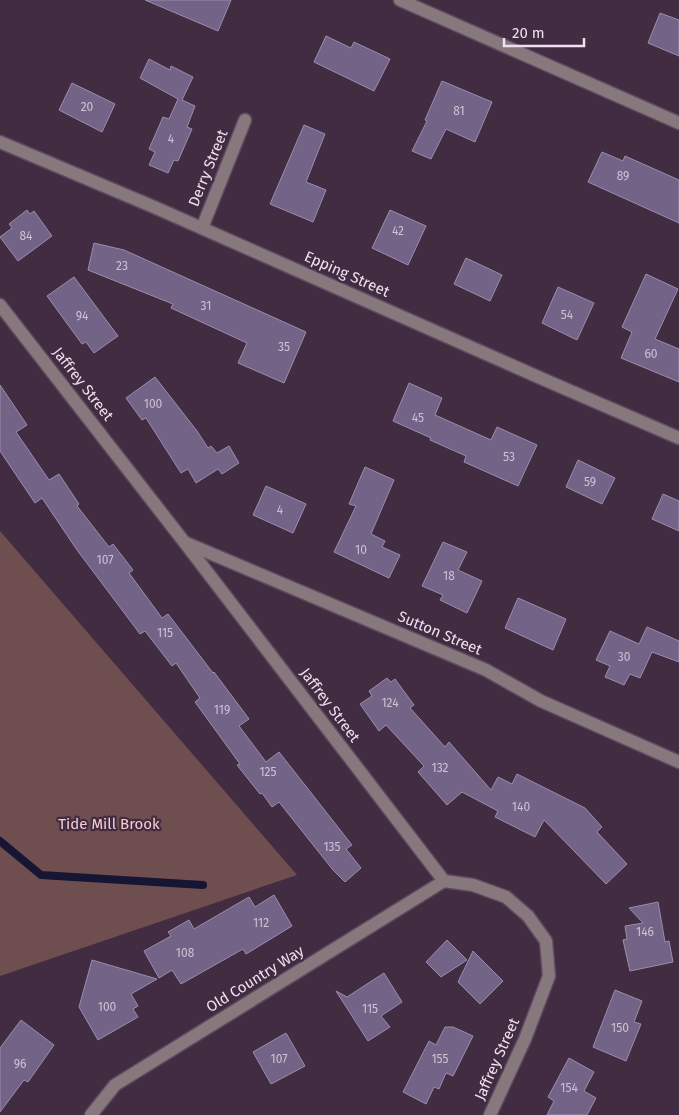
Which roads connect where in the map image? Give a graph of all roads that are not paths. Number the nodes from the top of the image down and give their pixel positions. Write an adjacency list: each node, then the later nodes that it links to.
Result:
1 (400, 0): 3 (street)
2 (245, 120): 5 (street, Derry Street)
3 (679, 123)
4 (0, 142): 5 (street, Epping Street)
5 (202, 228): 7 (street, Epping Street)
6 (0, 305): 8 (street, Jaffrey Street)
7 (679, 438)
8 (185, 543): 9 (street, Sutton Street); 10 (street, Jaffrey Street)
9 (679, 762)
10 (444, 881): 11 (street, Old Country Way); 12 (street, Jaffrey Street)
11 (91, 1115)
12 (490, 1115)

